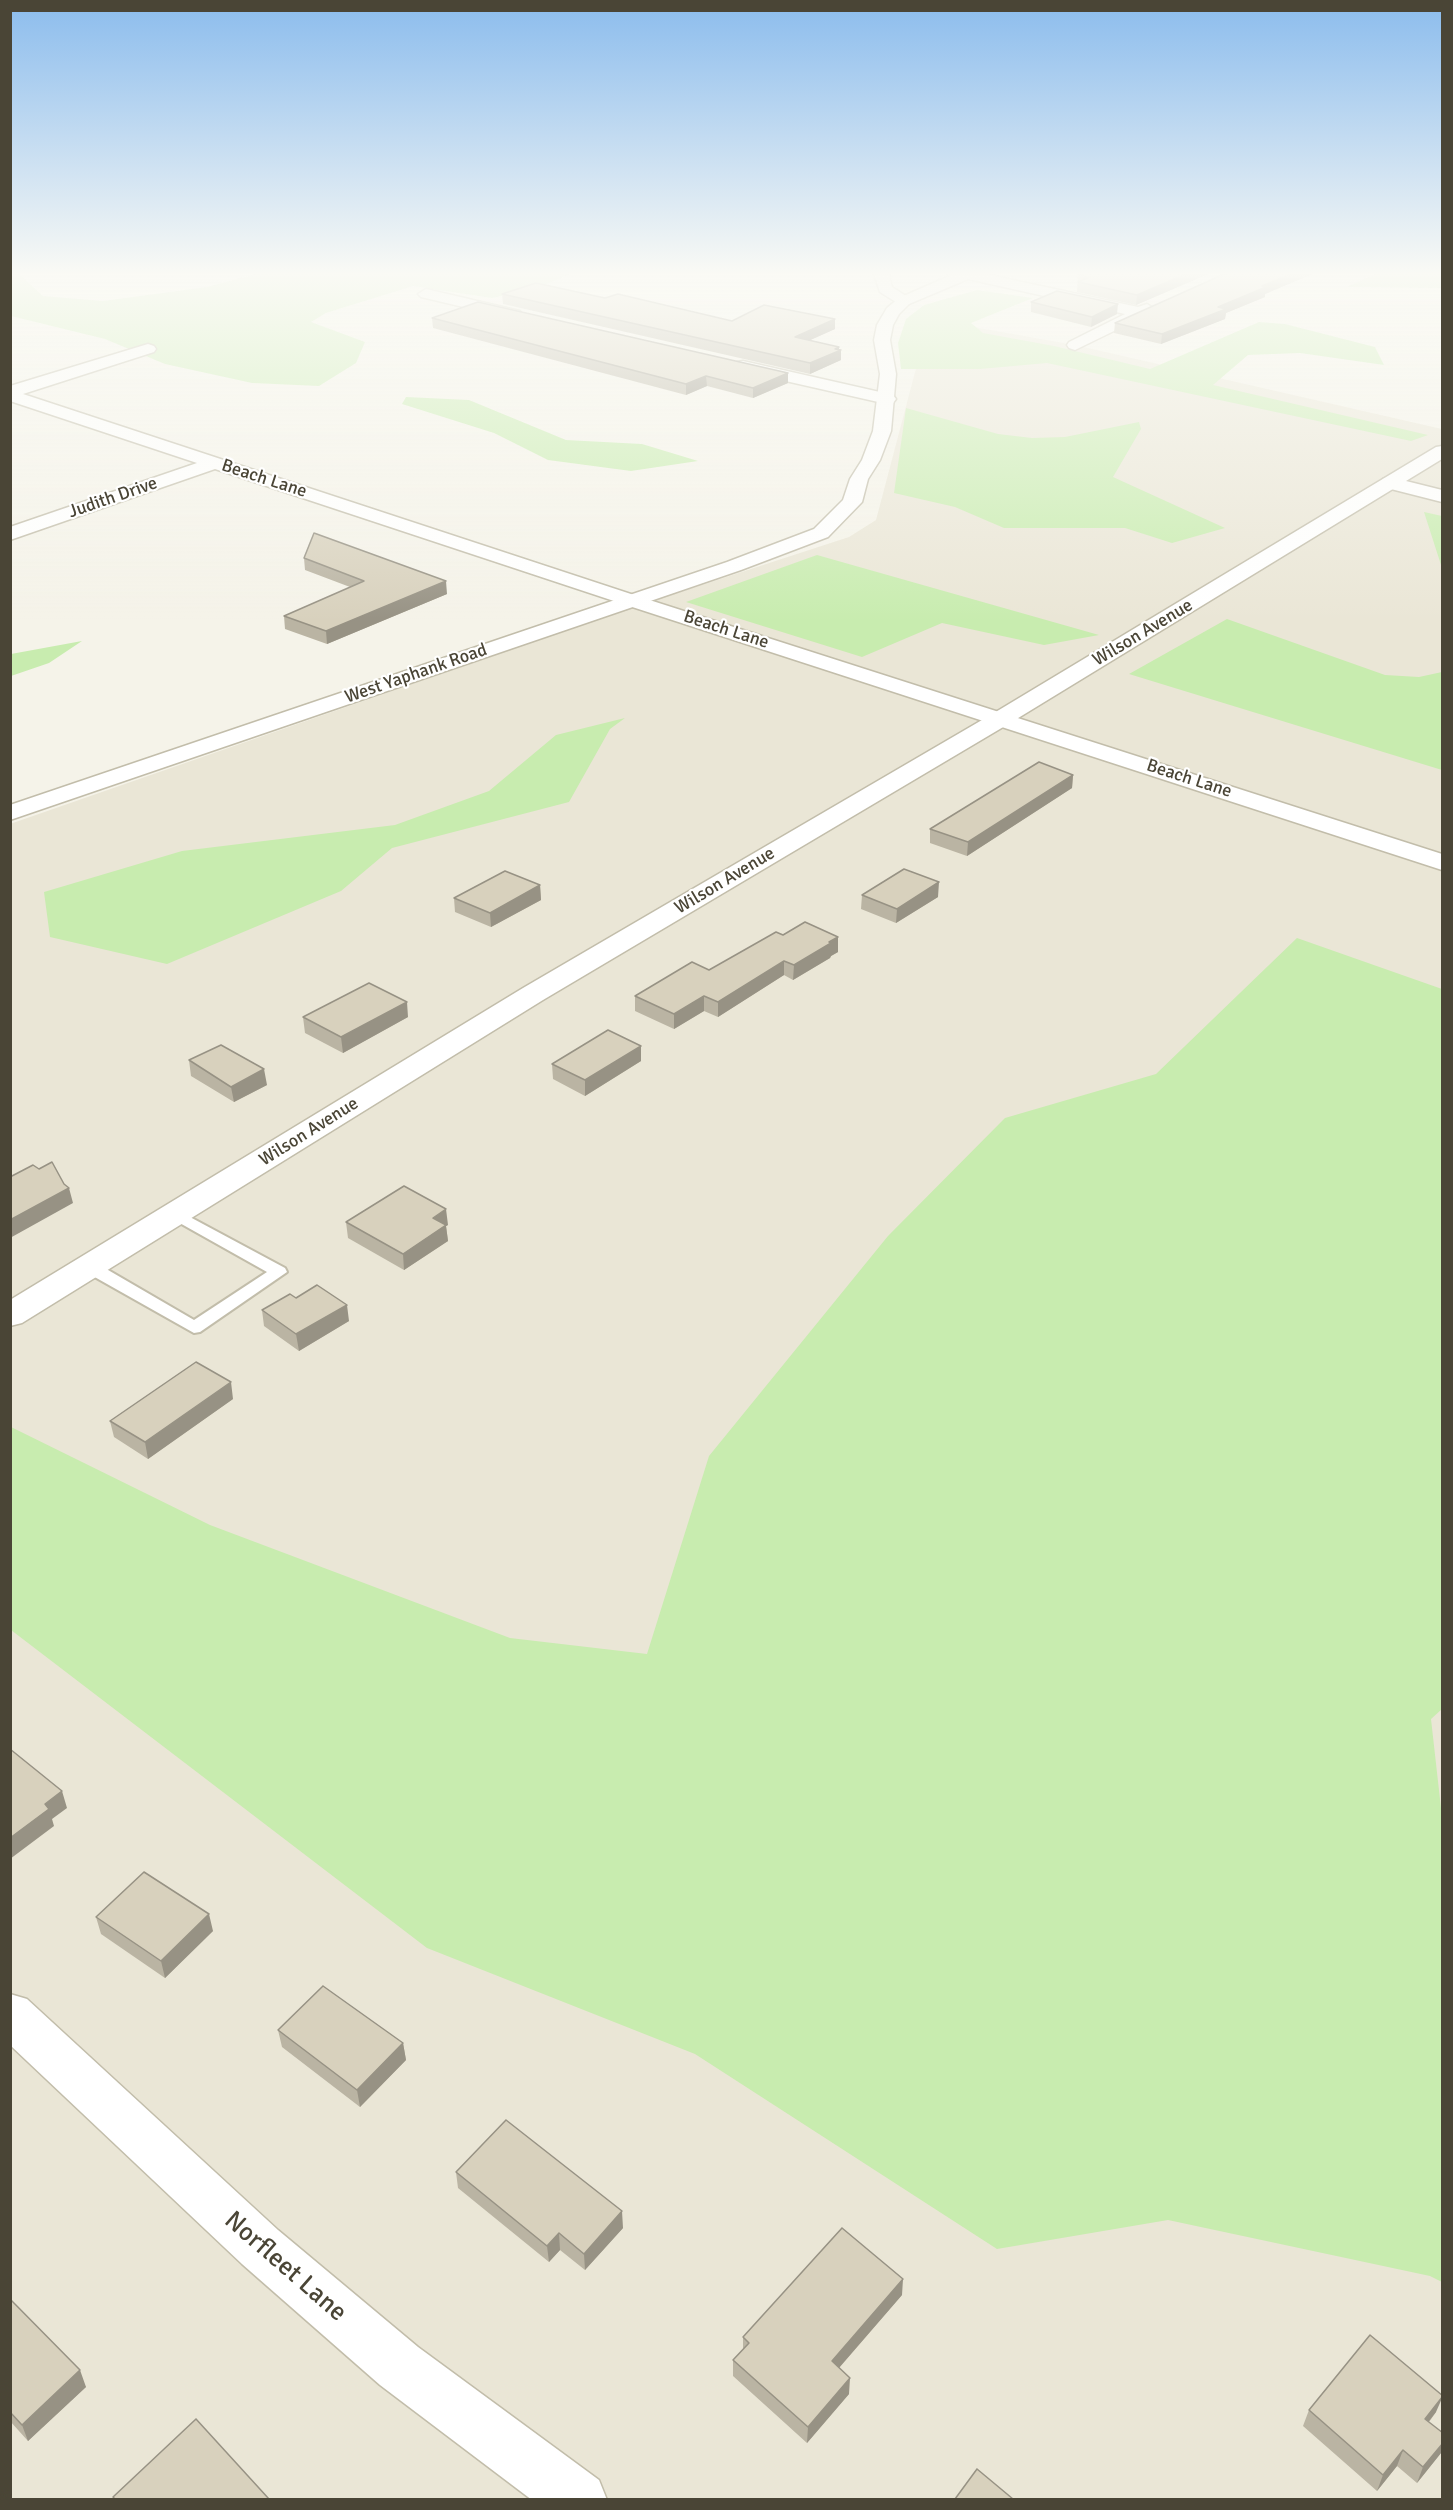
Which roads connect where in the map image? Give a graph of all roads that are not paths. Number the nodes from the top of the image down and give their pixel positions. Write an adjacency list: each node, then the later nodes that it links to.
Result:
1 (25, 388): 4 (street)
2 (839, 388): 5 (street)
3 (887, 388): 5 (street)
4 (10, 393): 7 (street, Beach Lane)
5 (887, 399): 11 (street, West Yaphank Road)
6 (1443, 451): 8 (street, Wilson Avenue)
7 (215, 462): 10 (street, Judith Drive); 11 (street, Beach Lane)
8 (1390, 483): 9 (street); 12 (street, Wilson Avenue)
9 (1443, 496)
10 (10, 534)
11 (630, 600): 12 (street, Beach Lane); 13 (street, West Yaphank Road)
12 (1002, 718): 14 (street, Beach Lane); 15 (street, Wilson Avenue)
13 (10, 813)
14 (1443, 862)
15 (175, 1214): 16 (street, Wilson Avenue); 16 (lane)
16 (90, 1266): 17 (street, Wilson Avenue)
17 (10, 1315)
18 (10, 2014): 19 (street, Norfleet Lane)
19 (579, 2499)

